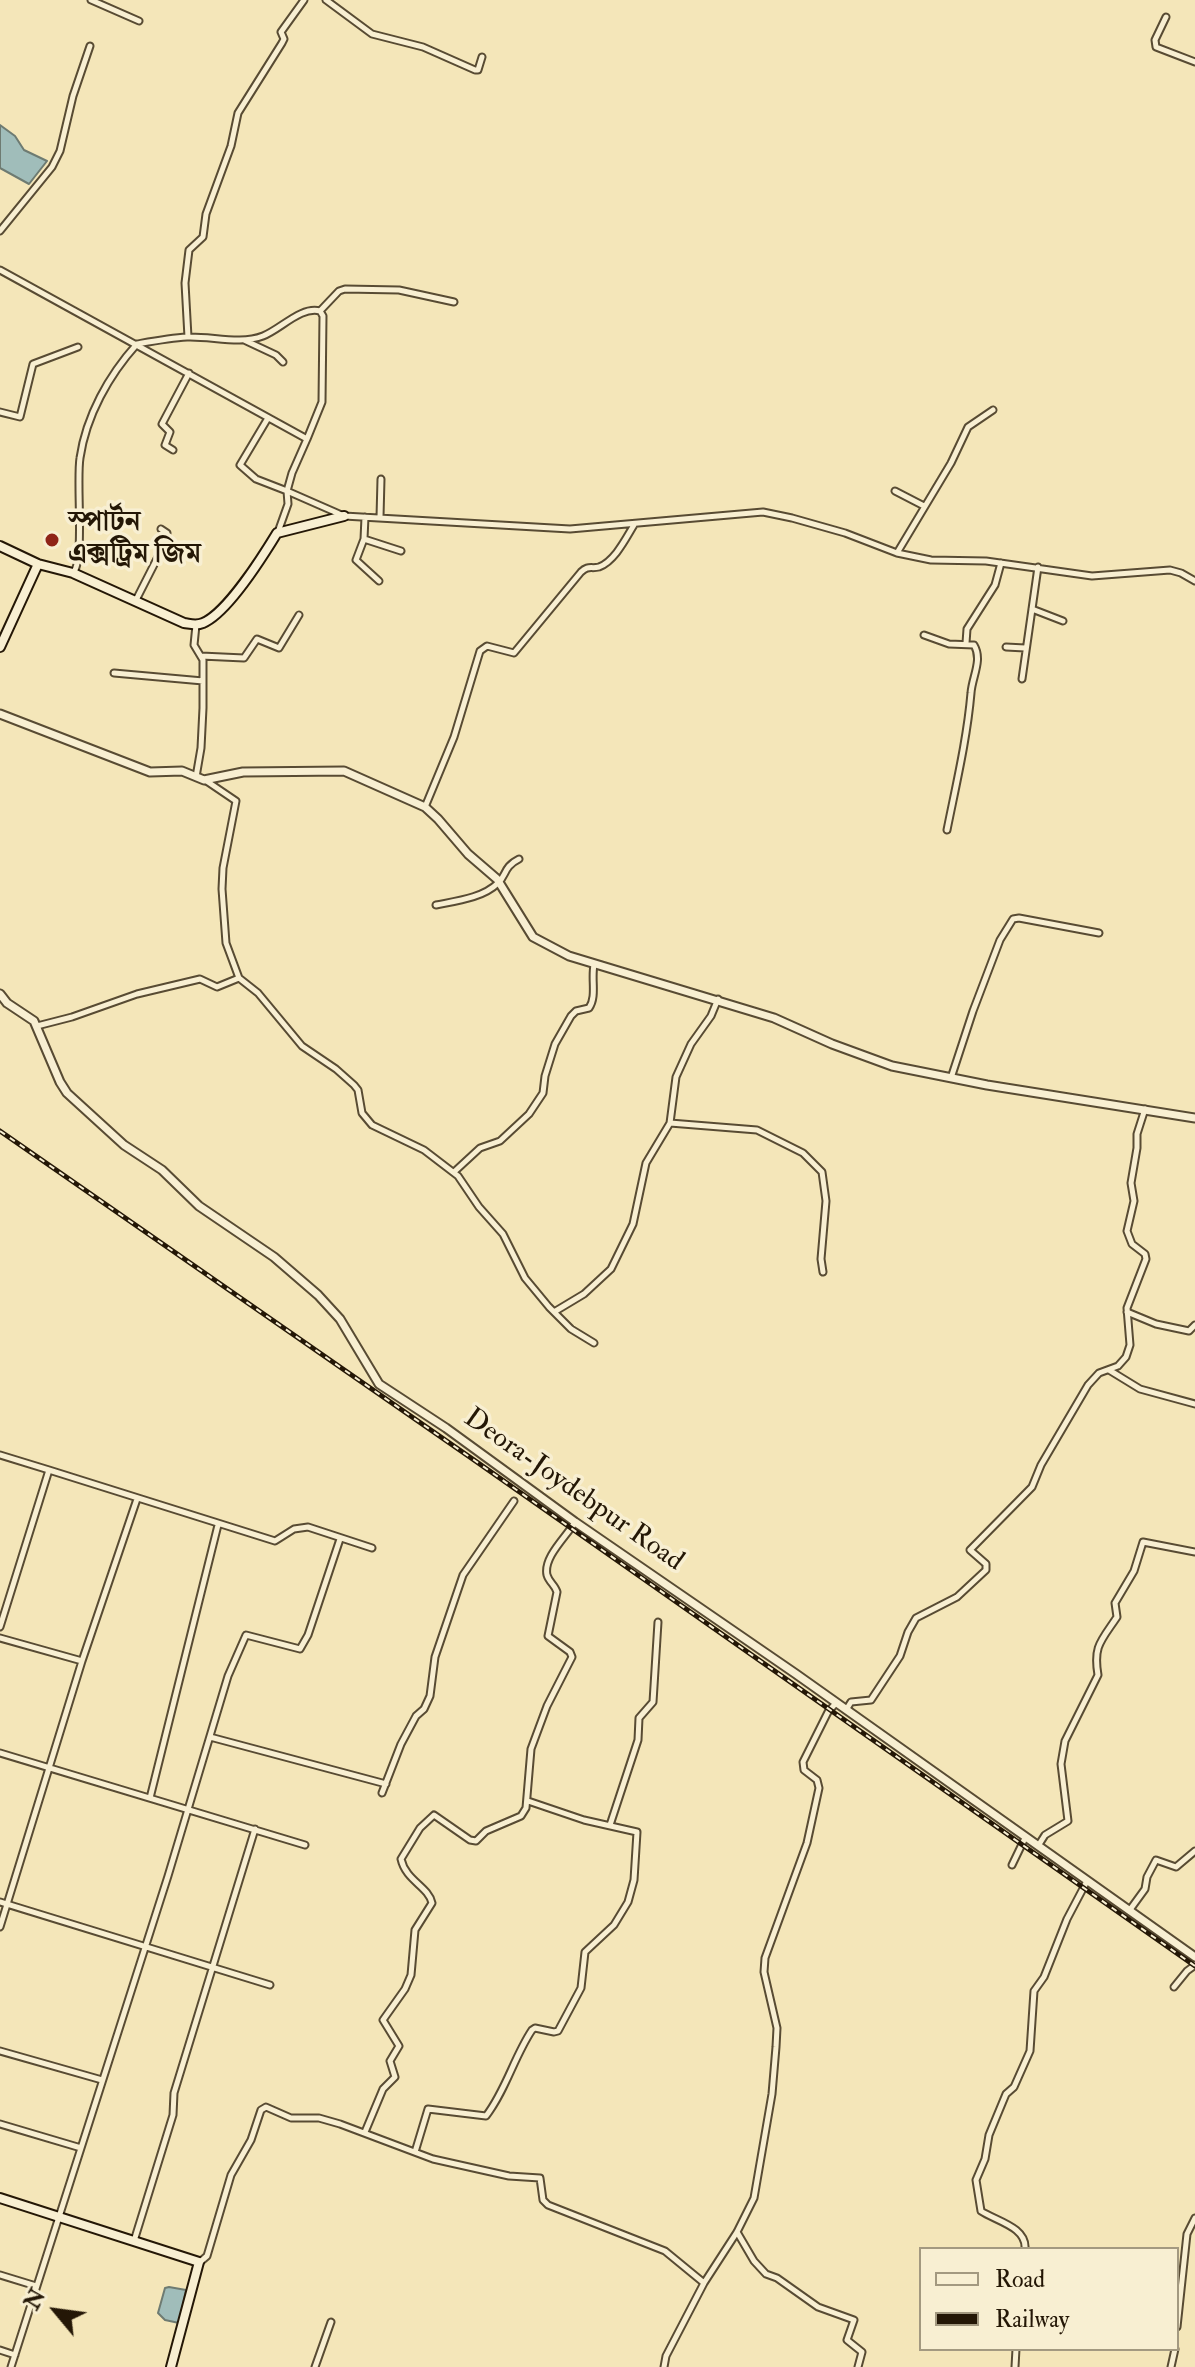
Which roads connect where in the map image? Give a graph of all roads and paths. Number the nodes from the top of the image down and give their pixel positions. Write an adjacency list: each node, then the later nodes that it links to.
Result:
1 (91, 0): 5 (street)
2 (304, 0): 13 (street)
3 (326, 0): 7 (street)
4 (1166, 17): 8 (street)
5 (139, 21)
6 (90, 46): 9 (street)
7 (482, 57)
8 (1195, 62)
9 (0, 231)
10 (0, 270): 15 (street)
11 (454, 302): 12 (street)
12 (320, 311): 14 (street); 22 (street)
13 (188, 337): 14 (street); 15 (street)
14 (243, 339): 17 (street)
15 (137, 344): 18 (street); 41 (street)
16 (78, 347): 20 (street)
17 (283, 362)
18 (189, 373): 21 (street); 23 (street)
19 (993, 410): 27 (street)
20 (0, 412)
21 (268, 418): 22 (street); 25 (street)
22 (307, 439): 25 (street)
23 (173, 450)
24 (381, 479): 30 (street)
25 (287, 491): 28 (street); 33 (street)
26 (895, 491): 27 (street)
27 (924, 506): 37 (street)
28 (344, 516): 29 (street); 33 (main road)
29 (365, 517): 30 (street); 34 (street)
30 (380, 517): 31 (street)
31 (635, 525): 37 (street); 60 (street)
32 (161, 529): 44 (street)
33 (277, 533): 48 (main road)
34 (364, 539): 36 (street); 42 (street)
35 (0, 546): 39 (main road)
36 (401, 551)
37 (897, 553): 38 (street)
38 (1001, 563): 40 (street); 50 (street)
39 (38, 564): 41 (main road); 51 (main road)
40 (1038, 567): 43 (street); 45 (street)
41 (73, 573): 44 (main road)
42 (379, 581)
43 (1195, 581)
44 (136, 600): 48 (main road)
45 (1032, 609): 47 (street); 53 (street)
46 (299, 615): 54 (street)
47 (1063, 621)
48 (196, 625): 54 (street)
49 (924, 635): 50 (street)
50 (966, 643): 61 (street)
51 (0, 647)
52 (1006, 647): 53 (street)
53 (1025, 648): 56 (street)
54 (201, 656): 57 (street)
55 (114, 673): 57 (street)
56 (1022, 679)
57 (203, 681): 59 (street)
58 (0, 714): 59 (street)
59 (200, 779): 60 (street); 67 (street)
60 (425, 807): 63 (street)
61 (947, 830)
62 (519, 859): 63 (street)
63 (499, 883): 64 (street); 66 (street)
64 (436, 905)
65 (1099, 933): 71 (street)
66 (594, 965): 69 (street); 75 (street)
67 (239, 978): 70 (street); 75 (street)
68 (0, 994): 70 (street)
69 (718, 999): 71 (street); 74 (street)
70 (37, 1026): 87 (street, Deora-Joydebpur Road)
71 (951, 1079): 72 (street)
72 (1145, 1109): 73 (street); 78 (street)
73 (1195, 1118)
74 (670, 1123): 76 (street); 77 (street)
75 (454, 1172): 77 (street)
76 (823, 1272)
77 (554, 1312): 80 (street)
78 (1127, 1312): 79 (street); 81 (street)
79 (1195, 1325)
80 (594, 1343)
81 (1109, 1370): 82 (street); 97 (street)
82 (1195, 1404)
83 (0, 1455): 84 (street)
84 (49, 1470): 85 (street); 93 (street)
85 (137, 1499): 88 (street); 95 (street)
86 (514, 1501): 101 (street)
87 (575, 1522): 96 (street, Deora-Joydebpur Road); 104 (street)
88 (218, 1525): 89 (street); 103 (street)
89 (340, 1539): 90 (street); 98 (street)
90 (372, 1548)
91 (1195, 1552): 110 (street)
92 (658, 1622): 106 (street)
93 (0, 1627)
94 (0, 1638): 95 (street)
95 (82, 1661): 100 (street)
96 (836, 1703): 97 (street, Deora-Joydebpur Road); 133 (street)
97 (845, 1711): 108 (street, Deora-Joydebpur Road)
98 (210, 1737): 101 (street); 105 (street)
99 (0, 1753): 100 (street)
100 (49, 1768): 103 (street); 115 (street)
101 (386, 1784): 102 (street)
102 (382, 1793)
103 (150, 1798): 105 (street)
104 (528, 1801): 106 (street); 127 (street)
105 (187, 1809): 107 (street); 118 (street)
106 (610, 1825): 129 (street)
107 (255, 1829): 109 (street); 121 (street)
108 (1025, 1838): 110 (street, Deora-Joydebpur Road); 112 (street)
109 (305, 1845)
110 (1038, 1846): 113 (street, Deora-Joydebpur Road)
111 (1195, 1851): 116 (street)
112 (1012, 1865)
113 (1087, 1881): 116 (street, Deora-Joydebpur Road); 135 (street)
114 (0, 1902): 115 (street)
115 (7, 1904): 117 (street); 118 (street)
116 (1129, 1911): 119 (street, Deora-Joydebpur Road)
117 (0, 1927)
118 (145, 1947): 121 (street); 125 (street)
119 (1195, 1957)
120 (1195, 1965): 123 (street)
121 (212, 1968): 122 (street); 134 (street)
122 (270, 1985)
123 (1174, 1987)
124 (0, 2051): 125 (street)
125 (102, 2080): 128 (street)
126 (0, 2124): 128 (street)
127 (365, 2132): 129 (street); 136 (street)
128 (81, 2148): 131 (street)
129 (415, 2152): 138 (street)
130 (0, 2198): 131 (main road)
131 (59, 2216): 134 (main road); 139 (street)
132 (1195, 2218): 140 (street)
133 (737, 2232): 138 (street); 148 (street)
134 (134, 2242): 136 (main road)
135 (1025, 2247)
136 (199, 2262): 145 (main road)
137 (0, 2275): 139 (street)
138 (704, 2283): 147 (street)
139 (36, 2286): 143 (street)
140 (1179, 2308)
141 (331, 2322): 146 (street)
142 (0, 2350): 143 (street)
143 (15, 2355): 144 (street)
144 (11, 2367)
145 (171, 2367)
146 (315, 2367)
147 (664, 2367)
148 (858, 2367)

